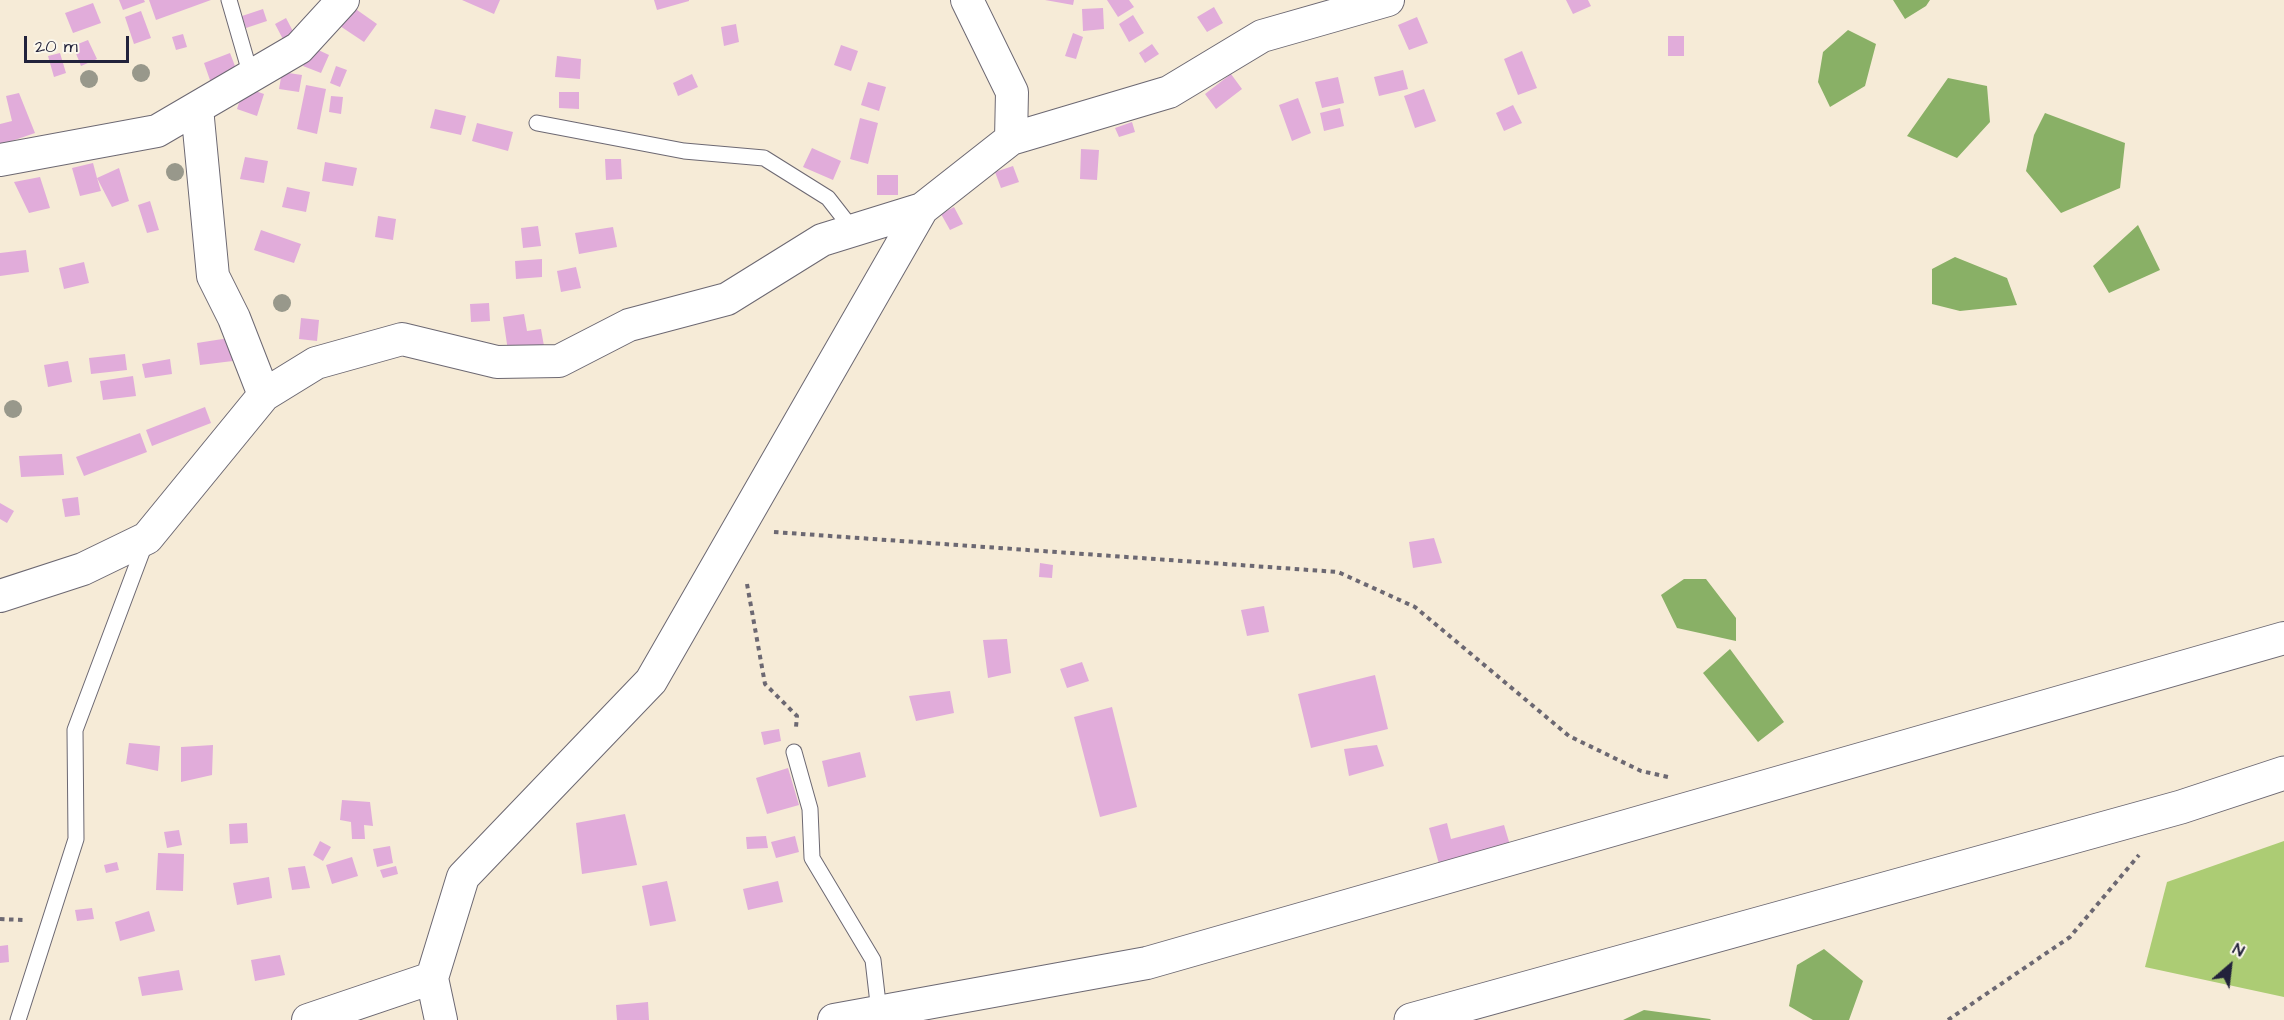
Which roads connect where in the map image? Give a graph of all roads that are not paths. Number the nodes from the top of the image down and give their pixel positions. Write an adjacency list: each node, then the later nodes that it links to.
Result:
1 (229, 0): 5 (lane)
2 (343, 0): 5 (street)
3 (1388, 0): 8 (street)
4 (965, 1): 8 (street)
5 (251, 76): 6 (street)
6 (197, 108): 9 (street); 12 (street)
7 (537, 123): 11 (lane)
8 (1011, 139): 10 (street)
9 (0, 160)
10 (922, 209): 11 (street); 18 (street)
11 (853, 230): 12 (street)
12 (264, 395): 13 (street)
13 (147, 538): 14 (street); 20 (lane)
14 (0, 596)
15 (2284, 638): 19 (street)
16 (794, 752): 19 (lane)
17 (2284, 773): 24 (highway)
18 (432, 978): 21 (street); 22 (street)
19 (879, 1012): 23 (street)
20 (18, 1020)
21 (308, 1020)
22 (441, 1020)
23 (834, 1020)
24 (1411, 1020)

